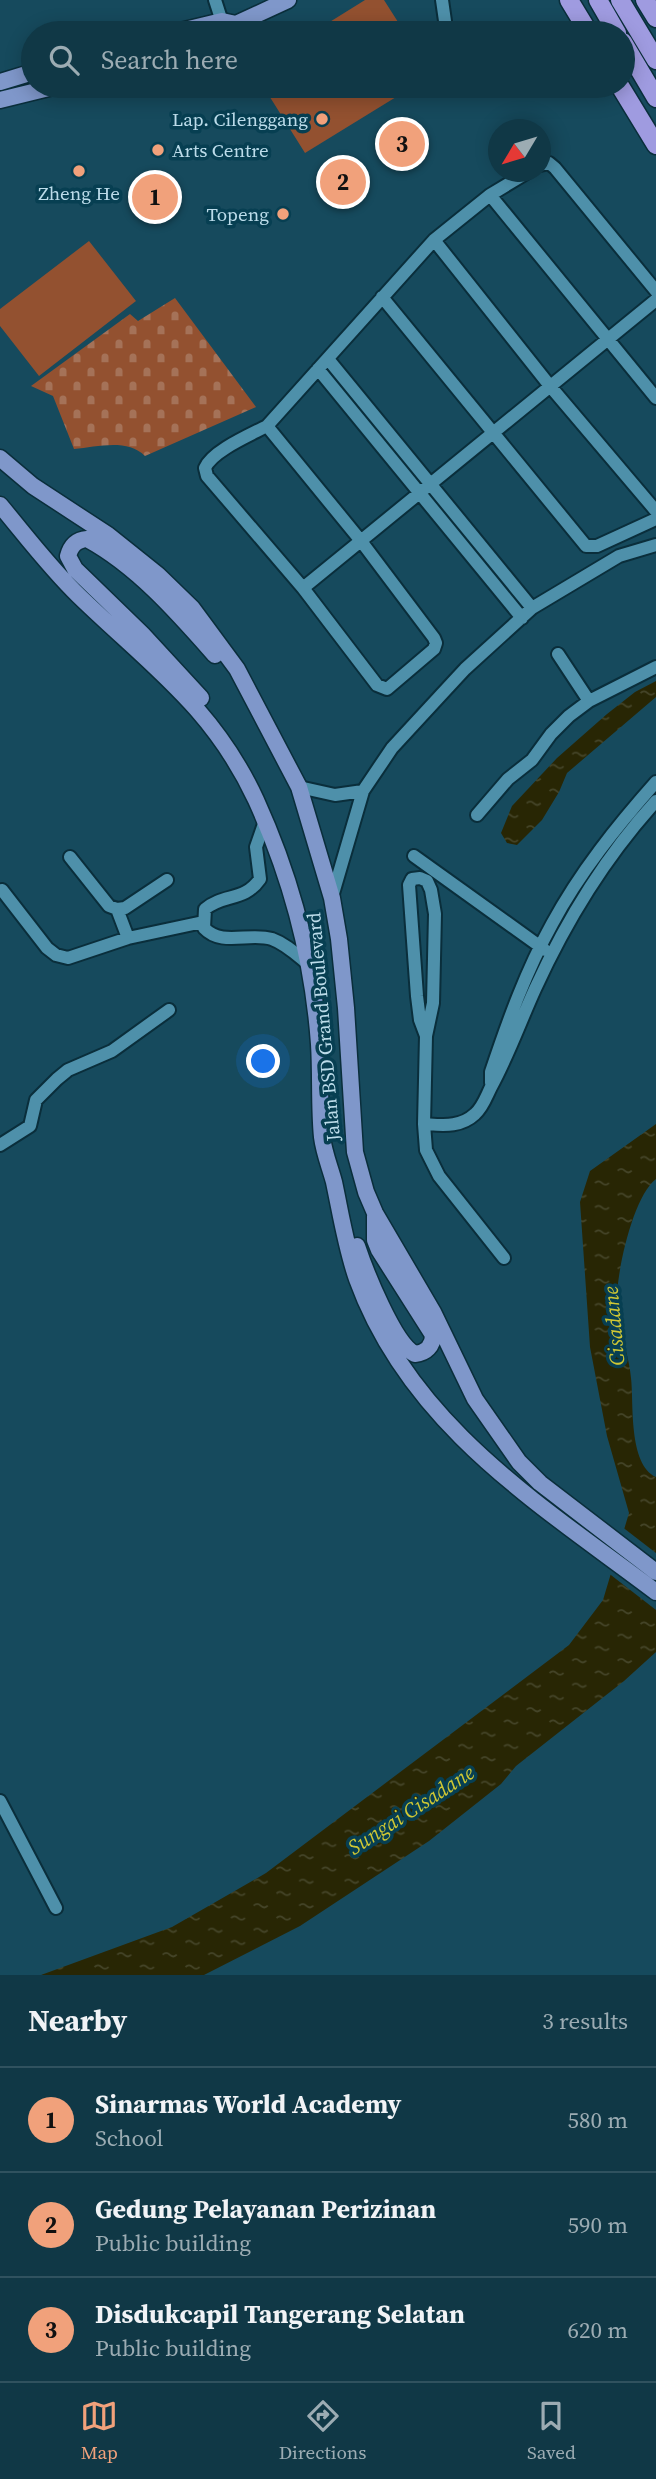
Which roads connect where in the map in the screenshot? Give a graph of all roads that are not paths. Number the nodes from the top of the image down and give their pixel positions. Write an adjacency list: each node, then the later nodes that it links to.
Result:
1 (215, 0): 9 (street)
2 (288, 0): 10 (main road)
3 (442, 0): 11 (street)
4 (569, 0): 12 (highway)
5 (598, 0): 13 (highway)
6 (620, 0): 14 (highway)
7 (645, 0): 8 (highway)
8 (656, 18)
9 (224, 21)
10 (240, 21)
11 (445, 21)
12 (582, 21)
13 (610, 21)
14 (633, 21)
15 (635, 25): 16 (highway)
16 (656, 60)
17 (635, 62): 22 (highway)
18 (21, 76): 19 (main road)
19 (0, 82)
20 (21, 95): 23 (main road)
21 (628, 98): 24 (highway)
22 (656, 98)
23 (0, 100)
24 (656, 145)
25 (551, 164): 29 (street)
26 (511, 182): 27 (street)
27 (490, 195): 28 (street); 32 (street)
28 (434, 240): 30 (street); 35 (street)
29 (656, 291)
30 (382, 297): 33 (street); 38 (street)
31 (656, 300): 32 (street)
32 (607, 339): 35 (street); 36 (street)
33 (328, 359): 34 (street); 40 (street)
34 (318, 369): 37 (street); 41 (street)
35 (550, 386): 38 (street); 43 (street)
36 (656, 398)
37 (267, 426): 45 (street); 47 (street)
38 (495, 432): 40 (street); 44 (street)
39 (0, 458): 53 (main road, Jalan BSD Grand Boulevard)
40 (431, 483): 41 (street); 48 (street)
41 (419, 493): 45 (street); 49 (street)
42 (0, 505): 54 (main road, Jalan BSD Grand Boulevard)
43 (656, 511)
44 (656, 519)
45 (361, 541): 47 (street); 47 (street)
46 (656, 545): 48 (street)
47 (303, 589)
48 (532, 608): 49 (street)
49 (522, 618): 57 (street)
50 (558, 654): 52 (street)
51 (656, 667): 52 (street)
52 (589, 701): 59 (street)
53 (268, 725): 54 (main road); 56 (main road, Jalan BSD Grand Boulevard)
54 (226, 744): 60 (main road, Jalan BSD Grand Boulevard)
55 (656, 782): 61 (street)
56 (299, 787): 57 (street); 66 (main road, Jalan BSD Grand Boulevard)
57 (363, 791): 66 (street)
58 (656, 801): 61 (street)
59 (477, 815)
60 (265, 821): 68 (street); 71 (main road, Jalan BSD Grand Boulevard)
61 (624, 829): 70 (street)
62 (414, 856): 70 (street)
63 (70, 857): 67 (street)
64 (167, 880): 67 (street)
65 (2, 890): 69 (street)
66 (332, 898): 77 (main road, Jalan BSD Grand Boulevard)
67 (117, 909): 69 (street)
68 (203, 922): 69 (street); 71 (street)
69 (128, 938)
70 (546, 950): 74 (street)
71 (308, 964): 76 (main road, Jalan BSD Grand Boulevard)
72 (169, 1010): 75 (street)
73 (426, 1036): 73 (street); 74 (street)
74 (424, 1124): 78 (street)
75 (0, 1145)
76 (333, 1180): 77 (main road); 79 (main road, Jalan BSD Grand Boulevard)
77 (375, 1213): 79 (main road, Jalan BSD Grand Boulevard)
78 (504, 1258)
79 (568, 1516): 80 (main road, Jalan BSD Grand Boulevard); 81 (main road, Jalan BSD Grand Boulevard)
80 (656, 1572)
81 (656, 1592)
82 (0, 1801): 83 (street)
83 (56, 1908)

